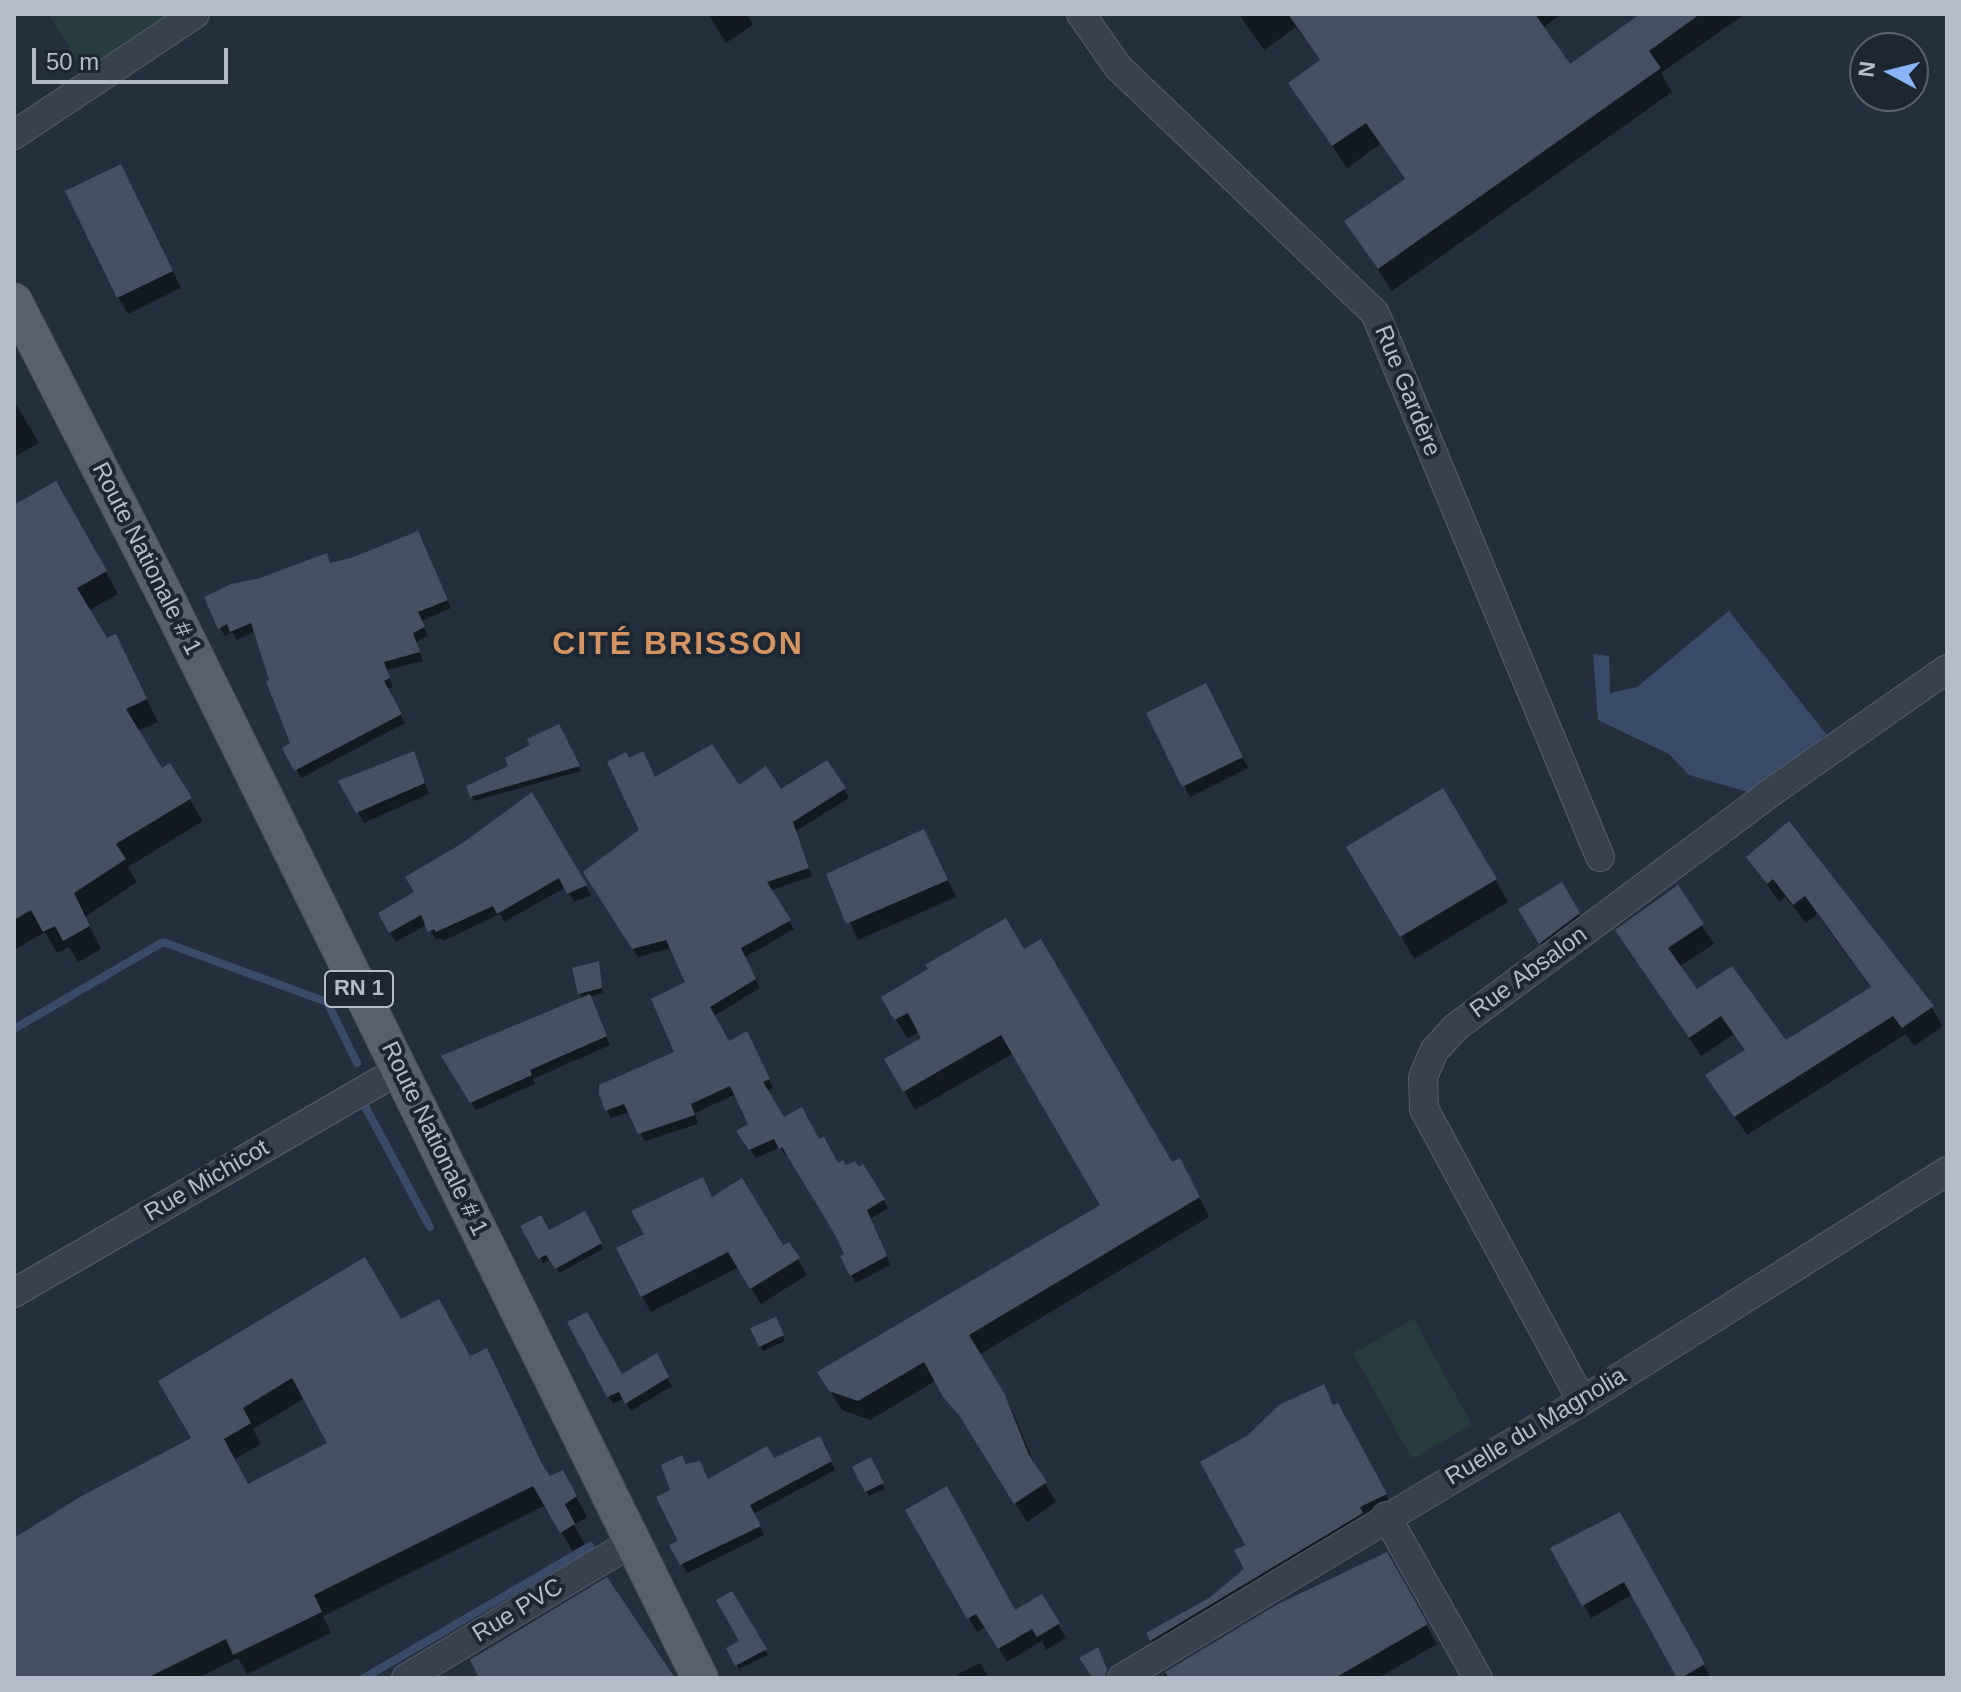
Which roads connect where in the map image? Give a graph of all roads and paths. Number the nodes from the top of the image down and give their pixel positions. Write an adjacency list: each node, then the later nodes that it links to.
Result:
1 (195, 14): 3 (street)
2 (1081, 14): 6 (street, Rue Gardère)
3 (14, 135)
4 (14, 301): 7 (main road, Route Nationale # 1 / RN 1)
5 (1942, 684): 10 (street, Rue Absalon)
6 (1600, 857)
7 (399, 1070): 9 (street, Rue Michicot); 12 (main road, Route Nationale # 1 / RN 1)
8 (1947, 1171): 10 (street, Ruelle du Magnolia)
9 (14, 1293)
10 (1582, 1401): 11 (street, Ruelle du Magnolia)
11 (1386, 1516): 15 (street, Ruelle du Magnolia); 16 (street)
12 (631, 1543): 13 (street, Rue PVC); 14 (main road, Route Nationale # 1 / RN 1)
13 (406, 1678)
14 (700, 1678)
15 (1122, 1678)
16 (1478, 1678)

